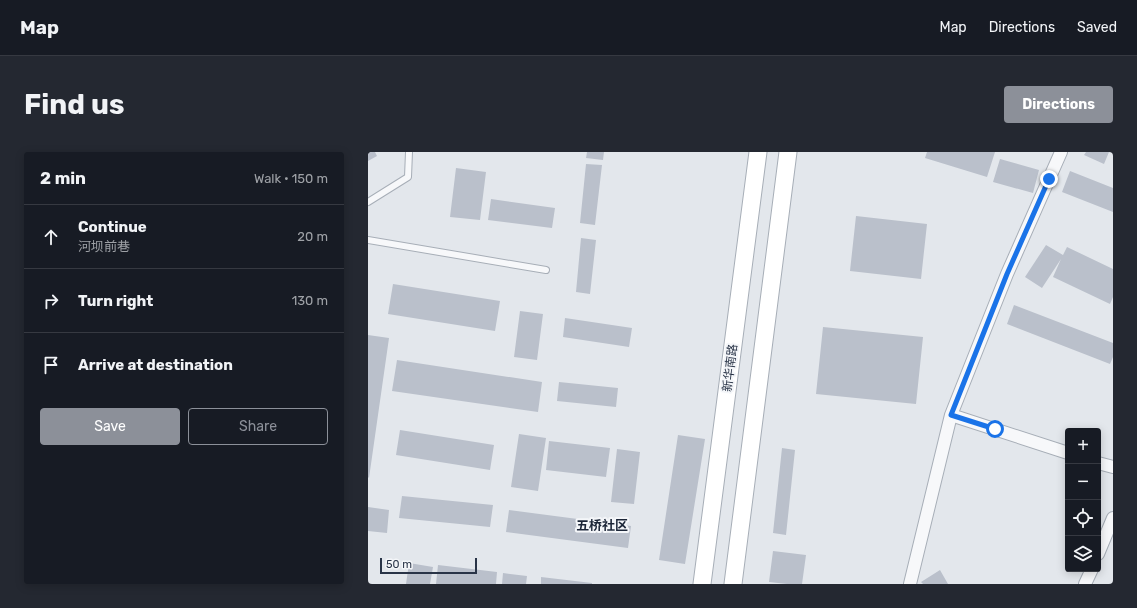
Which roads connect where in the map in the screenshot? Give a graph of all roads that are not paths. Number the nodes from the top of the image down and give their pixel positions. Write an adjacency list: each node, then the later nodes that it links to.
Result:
1 (409, 152): 5 (lane)
2 (758, 152): 15 (main road, 新华南路)
3 (788, 152): 16 (main road)
4 (1061, 152): 8 (street)
5 (368, 202)
6 (368, 240): 7 (lane)
7 (546, 270)
8 (951, 415): 9 (street); 17 (street)
9 (1065, 452)
10 (1101, 464): 11 (street)
11 (1113, 468)
12 (1113, 518): 13 (street)
13 (1101, 547)
14 (1091, 572): 18 (street)
15 (702, 584)
16 (733, 584)
17 (910, 584)
18 (1085, 584)

